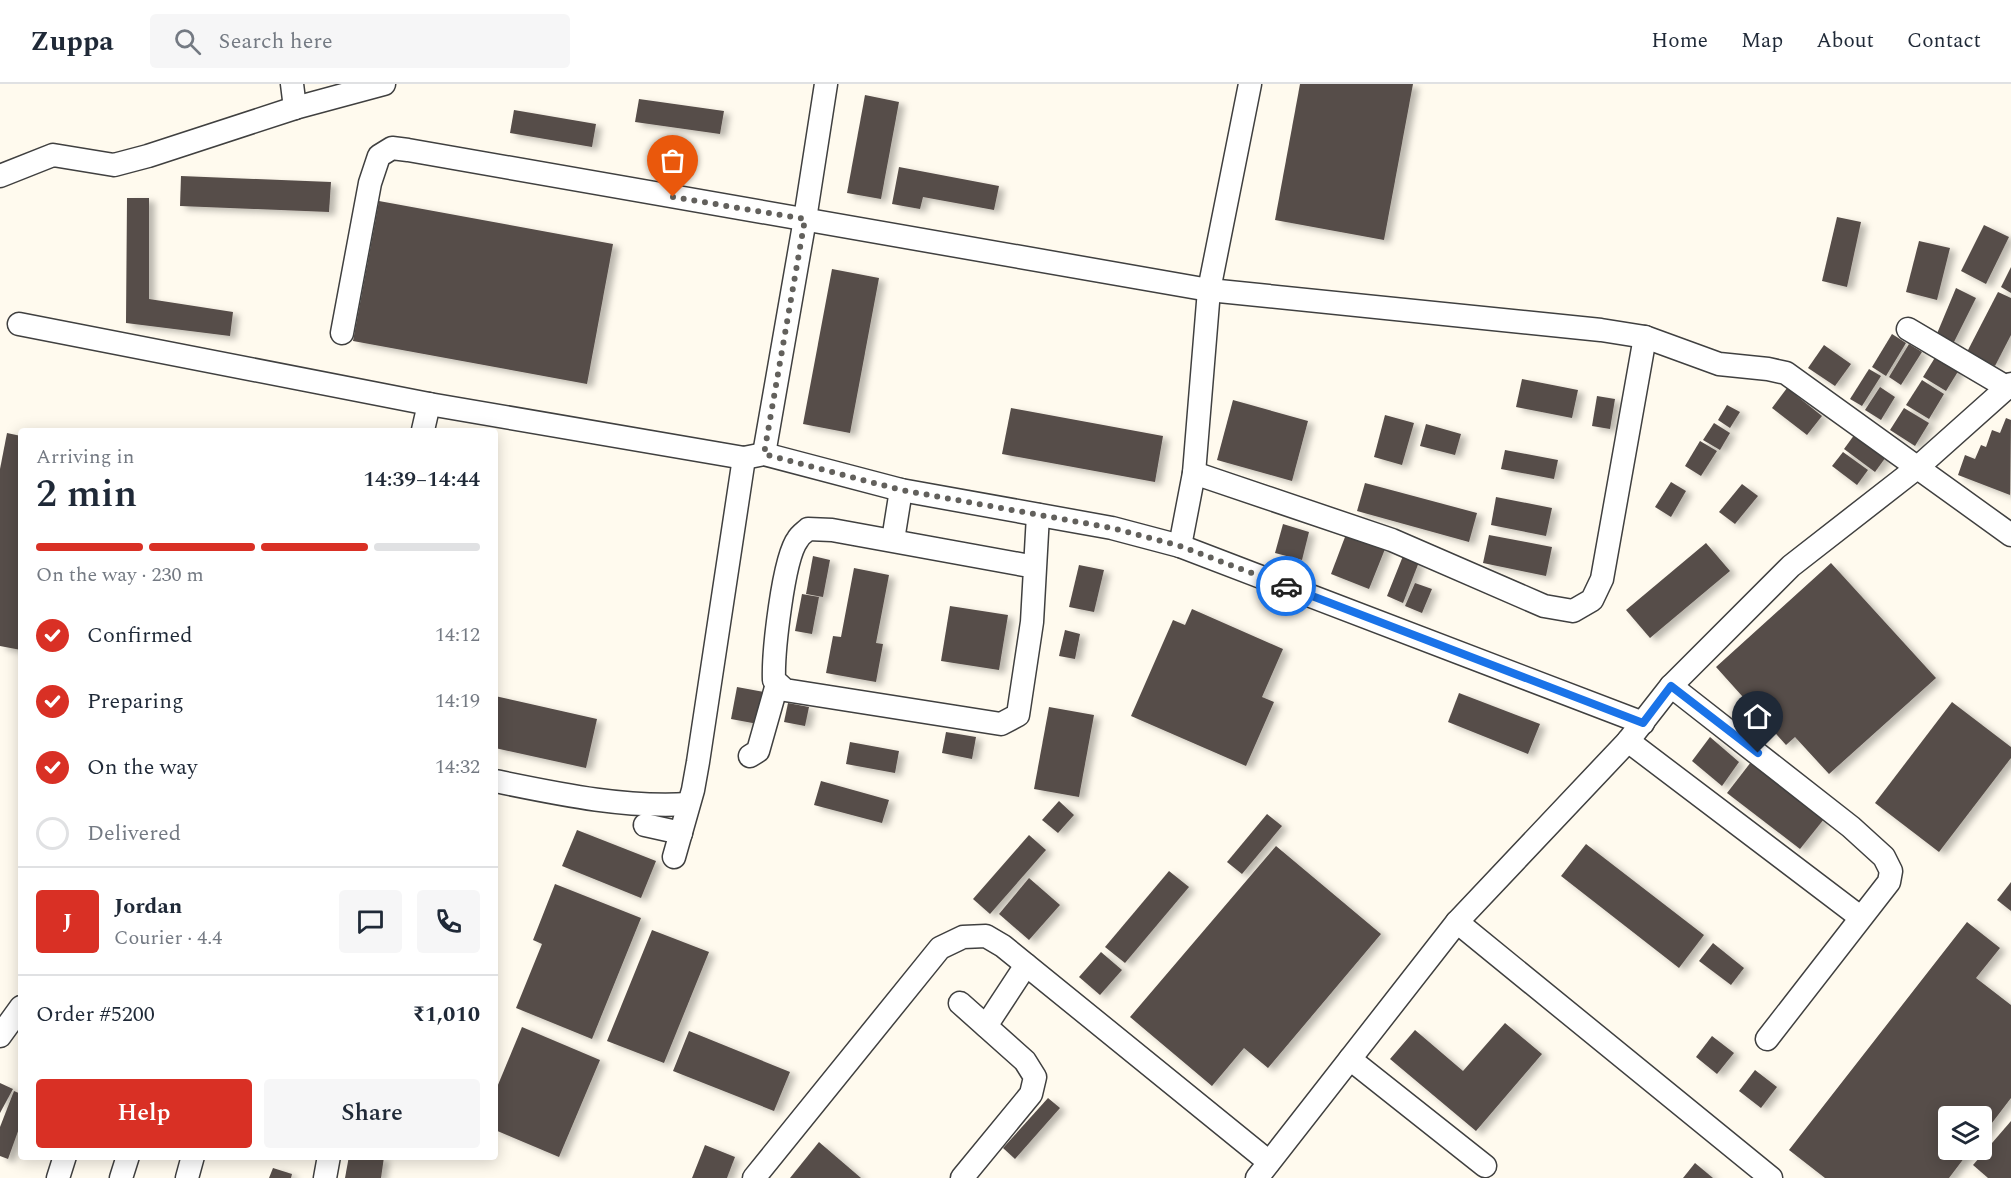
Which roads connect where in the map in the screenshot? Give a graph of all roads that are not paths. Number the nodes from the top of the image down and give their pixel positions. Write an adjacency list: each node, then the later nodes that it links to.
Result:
1 (292, 84): 5 (street)
2 (384, 84): 5 (street)
3 (826, 84): 7 (street)
4 (1250, 84): 8 (street)
5 (295, 108): 6 (street)
6 (0, 176)
7 (805, 219): 8 (street); 11 (street); 16 (street)
8 (1209, 290): 12 (street); 18 (street)
9 (19, 324): 14 (street)
10 (1908, 329): 13 (street)
11 (342, 333)
12 (1646, 337): 17 (street); 18 (street)
13 (2010, 386): 17 (street)
14 (429, 404): 15 (street); 16 (street)
15 (423, 428)
16 (754, 456): 19 (street); 31 (street)
17 (1918, 467): 21 (street); 26 (street)
18 (1194, 473): 23 (street)
19 (901, 490): 20 (street); 22 (street)
20 (1038, 515): 23 (street); 24 (street)
21 (2011, 535)
22 (893, 540): 24 (street); 25 (street)
23 (1180, 546): 27 (street)
24 (1035, 567): 25 (street)
25 (777, 684): 29 (street)
26 (1671, 686): 27 (street); 35 (street)
27 (1643, 723): 28 (street)
28 (1628, 741): 35 (street); 36 (street)
29 (750, 756)
30 (498, 782): 31 (street)
31 (688, 804): 33 (street)
32 (645, 825): 33 (street)
33 (681, 833): 34 (street)
34 (674, 857)
35 (1860, 917): 42 (street)
36 (1457, 922): 43 (street); 56 (street)
37 (1026, 965): 40 (street); 49 (street); 54 (street)
38 (960, 1003): 40 (street)
39 (18, 1011): 41 (street)
40 (986, 1026): 55 (street)
41 (0, 1036)
42 (1767, 1039)
43 (1350, 1059): 48 (street); 49 (street)
44 (64, 1160): 50 (street)
45 (127, 1160): 51 (street)
46 (192, 1160): 52 (street)
47 (328, 1160): 53 (street)
48 (1485, 1166)
49 (1261, 1174)
50 (58, 1178)
51 (121, 1178)
52 (187, 1178)
53 (326, 1178)
54 (754, 1178)
55 (962, 1178)
56 (1771, 1178)

